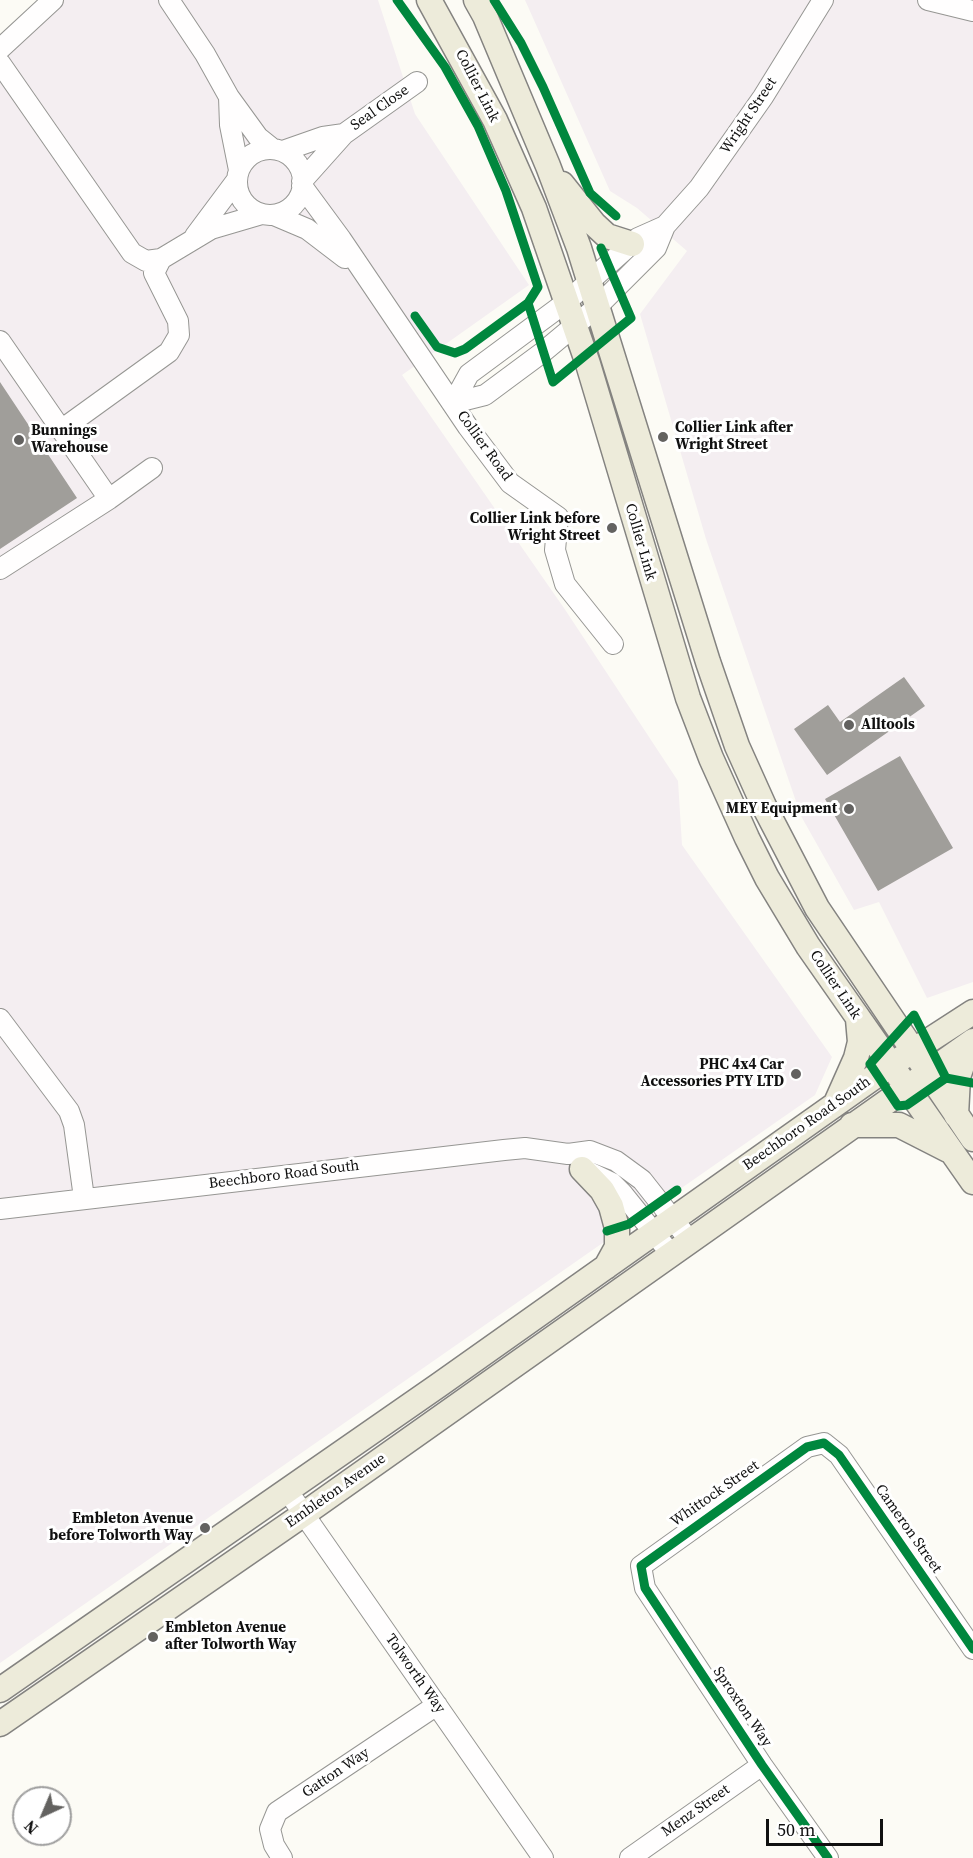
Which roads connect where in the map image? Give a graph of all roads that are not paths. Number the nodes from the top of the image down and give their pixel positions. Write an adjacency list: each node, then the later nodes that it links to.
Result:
1 (53, 0): 8 (street)
2 (169, 0): 11 (street)
3 (429, 0): 24 (main road, Collier Link)
4 (476, 0): 14 (main road, Collier Link)
5 (823, 0): 18 (street, Wright Street)
6 (928, 0): 7 (street)
7 (973, 11)
8 (0, 49)
9 (0, 63): 21 (street)
10 (417, 82): 12 (street, Seal Close)
11 (230, 97): 13 (street); 15 (street)
12 (344, 134): 13 (street, Seal Close); 16 (street, Seal Close)
13 (278, 150): 15 (street); 16 (street)
14 (548, 166): 20 (main road); 23 (main road, Collier Link)
15 (238, 176): 17 (street); 19 (street)
16 (302, 184): 17 (street); 22 (street, Collier Road)
17 (268, 214): 19 (street); 22 (street, Collier Road)
18 (665, 226): 20 (street, Wright Street); 25 (street, Wright Street)
19 (193, 238): 21 (street)
20 (632, 244): 23 (street, Wright Street)
21 (161, 259): 29 (street)
22 (361, 271): 28 (street, Collier Road)
23 (590, 284): 24 (street, Wright Street); 25 (main road, Collier Link)
24 (566, 303): 26 (main road, Collier Link); 28 (street, Wright Street)
25 (597, 307): 26 (street, Wright Street); 39 (main road, Collier Link)
26 (574, 326): 28 (street, Wright Street); 36 (main road, Collier Link)
27 (0, 341): 29 (street)
28 (453, 403): 33 (street, Collier Road)
29 (61, 430): 31 (street)
30 (152, 468): 31 (street)
31 (109, 499): 32 (street)
32 (0, 569)
33 (613, 644)
34 (973, 1012): 39 (main road, Beechboro Road South)
35 (0, 1018): 50 (street)
36 (858, 1019): 40 (main road, Collier Link); 43 (main road)
37 (973, 1041): 41 (main road, Beechboro Road South)
38 (973, 1047): 44 (main road)
39 (912, 1051): 40 (main road, Beechboro Road South); 41 (main road)
40 (891, 1065): 42 (main road); 43 (main road, Beechboro Road South)
41 (927, 1072): 42 (main road, Beechboro Road South); 44 (main road)
42 (906, 1087): 45 (main road, Beechboro Road South); 47 (main road)
43 (835, 1105): 52 (main road, Beechboro Road South)
44 (956, 1116): 46 (main road)
45 (852, 1125): 47 (main road); 53 (main road, Beechboro Road South)
46 (973, 1139)
47 (952, 1153): 49 (main road)
48 (575, 1161): 50 (street, Beechboro Road South); 52 (street, Beechboro Road South); 54 (main road)
49 (973, 1182)
50 (84, 1198): 51 (street, Beechboro Road South)
51 (0, 1209)
52 (663, 1225): 53 (street, Beechboro Road South); 54 (main road, Embleton Avenue)
53 (680, 1248): 55 (main road, Embleton Avenue)
54 (606, 1267): 56 (main road, Embleton Avenue)
55 (558, 1335): 56 (main road); 59 (main road, Embleton Avenue)
56 (496, 1345): 58 (main road, Embleton Avenue)
57 (807, 1447): 60 (street, Whittock Street); 61 (street, Cameron Street)
58 (287, 1490): 59 (street, Tolworth Way); 63 (main road, Embleton Avenue)
59 (304, 1514): 62 (main road, Embleton Avenue); 64 (street, Tolworth Way)
60 (641, 1566): 66 (street, Sproxton Way)
61 (973, 1649)
62 (80, 1669): 63 (main road); 65 (main road, Embleton Avenue)
63 (6, 1686)
64 (437, 1706): 67 (street, Gatton Way); 68 (street, Tolworth Way)
65 (0, 1724)
66 (762, 1765): 69 (street, Menz Street); 70 (street, Sproxton Way)
67 (282, 1858)
68 (543, 1858)
69 (630, 1858)
70 (828, 1858)

